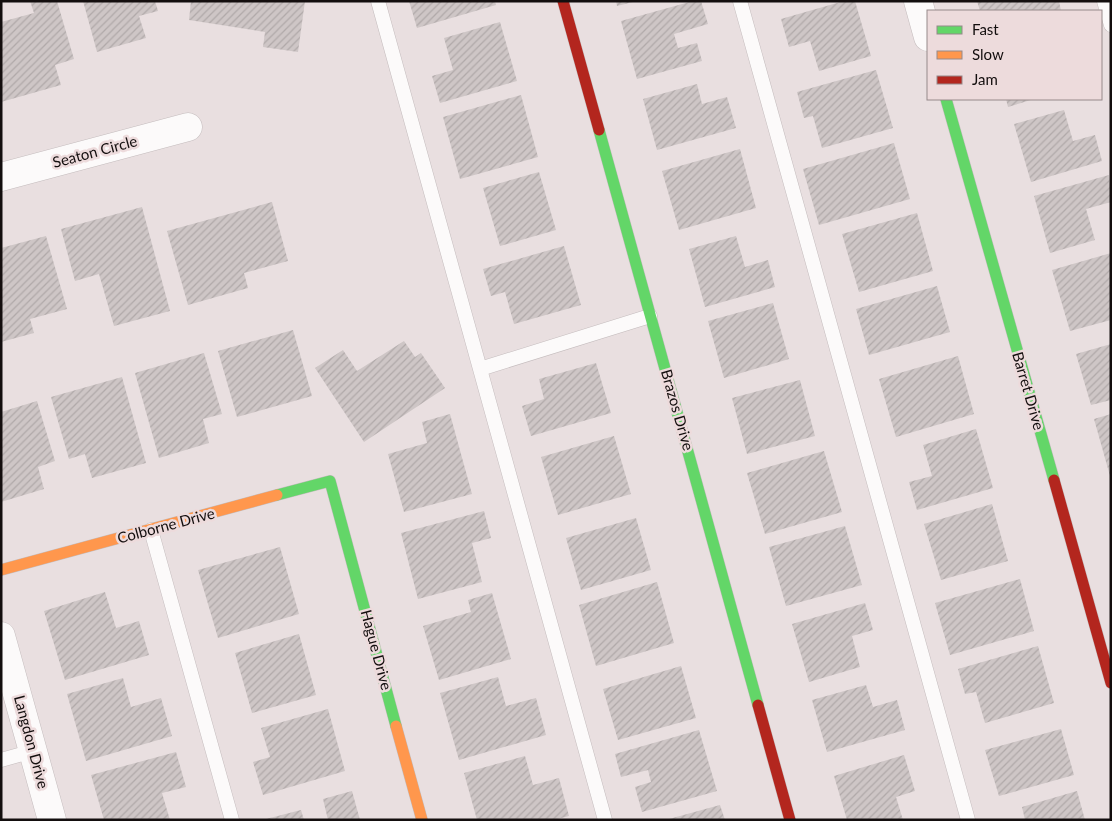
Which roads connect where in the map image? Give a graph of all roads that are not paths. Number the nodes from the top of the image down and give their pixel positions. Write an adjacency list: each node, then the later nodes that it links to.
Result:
1 (378, 1): 12 (lane)
2 (563, 1): 11 (street, Brazos Drive)
3 (740, 1): 25 (lane)
4 (918, 1): 7 (street)
5 (1104, 1): 6 (lane)
6 (1111, 25)
7 (927, 33)
8 (946, 100): 17 (street, Barret Drive)
9 (188, 127): 10 (street, Seaton Circle)
10 (1, 177)
11 (650, 316): 12 (lane); 24 (street, Brazos Drive)
12 (480, 370): 23 (lane)
13 (330, 481): 14 (street, Colborne Drive); 22 (street, Hague Drive)
14 (151, 530): 15 (street, Colborne Drive); 21 (lane)
15 (1, 570)
16 (1, 636): 18 (street, Langdon Drive)
17 (1111, 683)
18 (33, 751): 19 (lane); 20 (street, Langdon Drive)
19 (1, 760)
20 (52, 820)
21 (232, 820)
22 (422, 820)
23 (605, 820)
24 (790, 820)
25 (968, 820)

